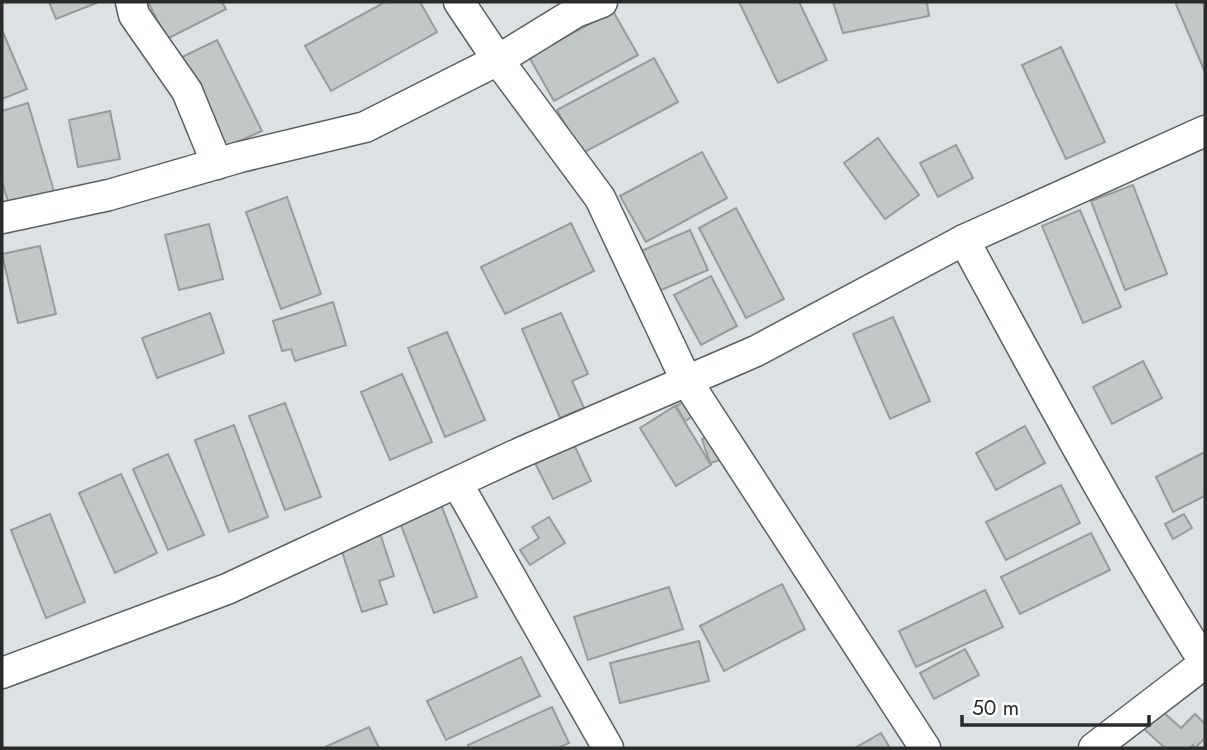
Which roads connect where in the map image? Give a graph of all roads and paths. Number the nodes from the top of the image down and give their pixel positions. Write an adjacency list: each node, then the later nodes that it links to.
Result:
1 (131, 2): 6 (street)
2 (459, 2): 4 (street)
3 (602, 2): 4 (street)
4 (498, 60): 6 (street); 9 (street)
5 (1205, 131): 8 (street)
6 (217, 163): 7 (street)
7 (2, 218)
8 (964, 240): 9 (street); 11 (street)
9 (686, 380): 10 (street); 14 (street)
10 (457, 483): 12 (street); 13 (street)
11 (1205, 663): 15 (street)
12 (2, 673)
13 (608, 748)
14 (925, 748)
15 (1094, 748)

